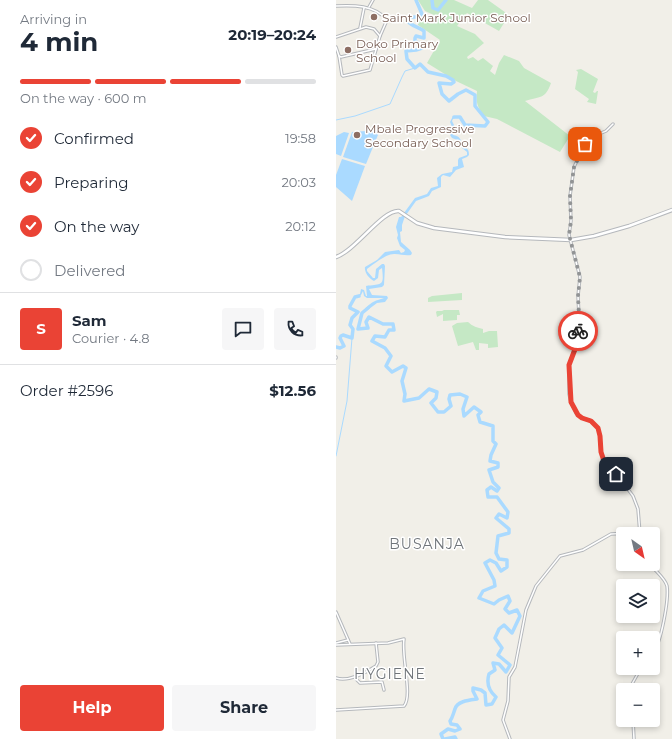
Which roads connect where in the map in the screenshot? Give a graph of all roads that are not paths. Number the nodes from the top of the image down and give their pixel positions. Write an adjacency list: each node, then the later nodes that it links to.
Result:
1 (373, 0): 4 (street)
2 (336, 6): 3 (street)
3 (365, 7): 4 (street); 5 (street)
4 (368, 8): 6 (street)
5 (360, 28): 6 (street); 7 (street)
6 (380, 36): 9 (street)
7 (336, 37)
8 (336, 47): 10 (street)
9 (376, 49): 10 (street); 10 (street)
10 (339, 56)
11 (613, 124): 13 (street)
12 (672, 210): 13 (street)
13 (571, 240): 14 (street); 15 (street)
14 (336, 256)
15 (639, 527)
16 (616, 534): 29 (street)
17 (656, 571): 19 (street)
18 (336, 612): 20 (street)
19 (660, 638)
20 (348, 640): 22 (street); 23 (street)
21 (376, 643): 23 (street); 24 (street); 27 (street)
22 (336, 644): 23 (street)
23 (350, 644)
24 (357, 675): 25 (street); 26 (street)
25 (336, 678)
26 (384, 690)
27 (336, 710)
28 (633, 727): 30 (street)
29 (510, 739)
30 (634, 739)

